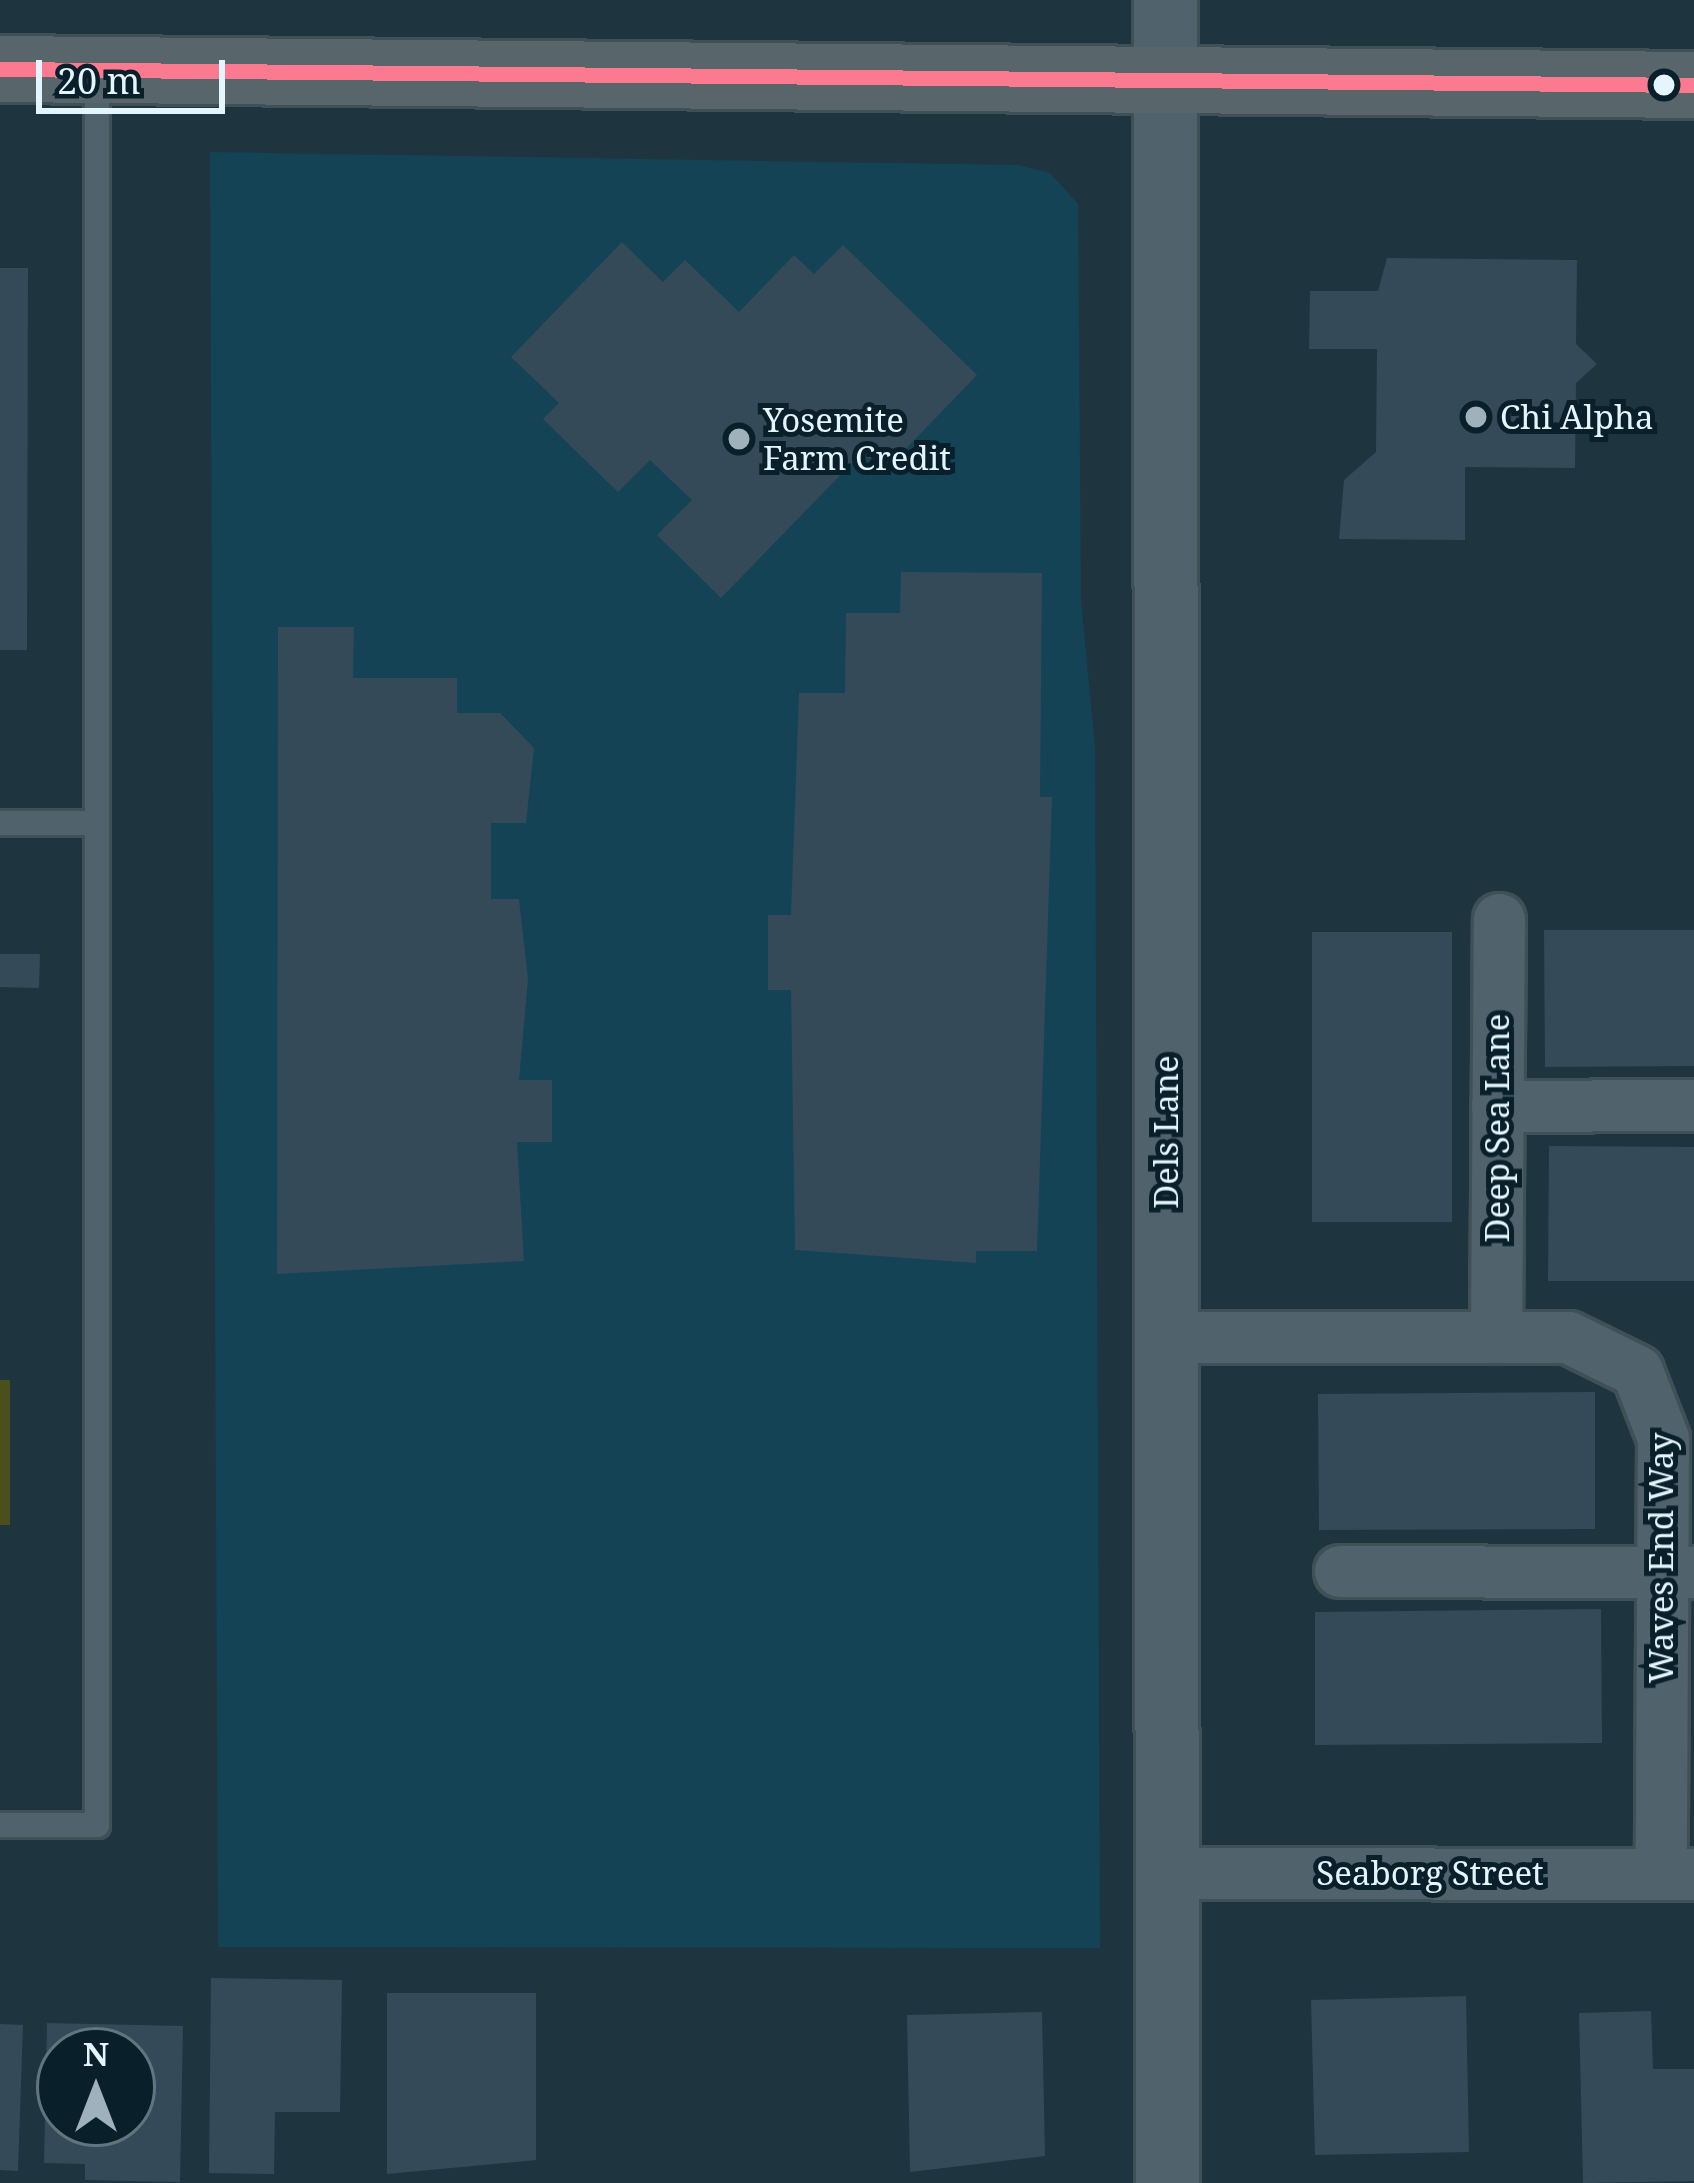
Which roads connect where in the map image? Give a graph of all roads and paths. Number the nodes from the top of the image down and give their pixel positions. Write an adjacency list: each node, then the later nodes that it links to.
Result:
1 (1165, 0): 4 (street, Dels Lane)
2 (0, 69): 3 (main road)
3 (98, 70): 4 (main road); 6 (lane)
4 (1164, 80): 5 (main road); 11 (street, Dels Lane)
5 (1694, 85)
6 (96, 823): 7 (lane); 15 (lane)
7 (0, 824)
8 (1499, 919): 10 (street, Deep Sea Lane)
9 (1694, 1105): 10 (street)
10 (1497, 1106): 12 (street, Deep Sea Lane)
11 (1166, 1337): 12 (street, Waves End Way); 16 (street, Dels Lane)
12 (1496, 1337): 14 (street, Waves End Way)
13 (1340, 1571): 14 (street)
14 (1678, 1572): 17 (street, Waves End Way)
15 (0, 1825)
16 (1167, 1874): 17 (street, Seaborg Street); 18 (street, Dels Lane)
17 (1678, 1874)
18 (1167, 2183)

